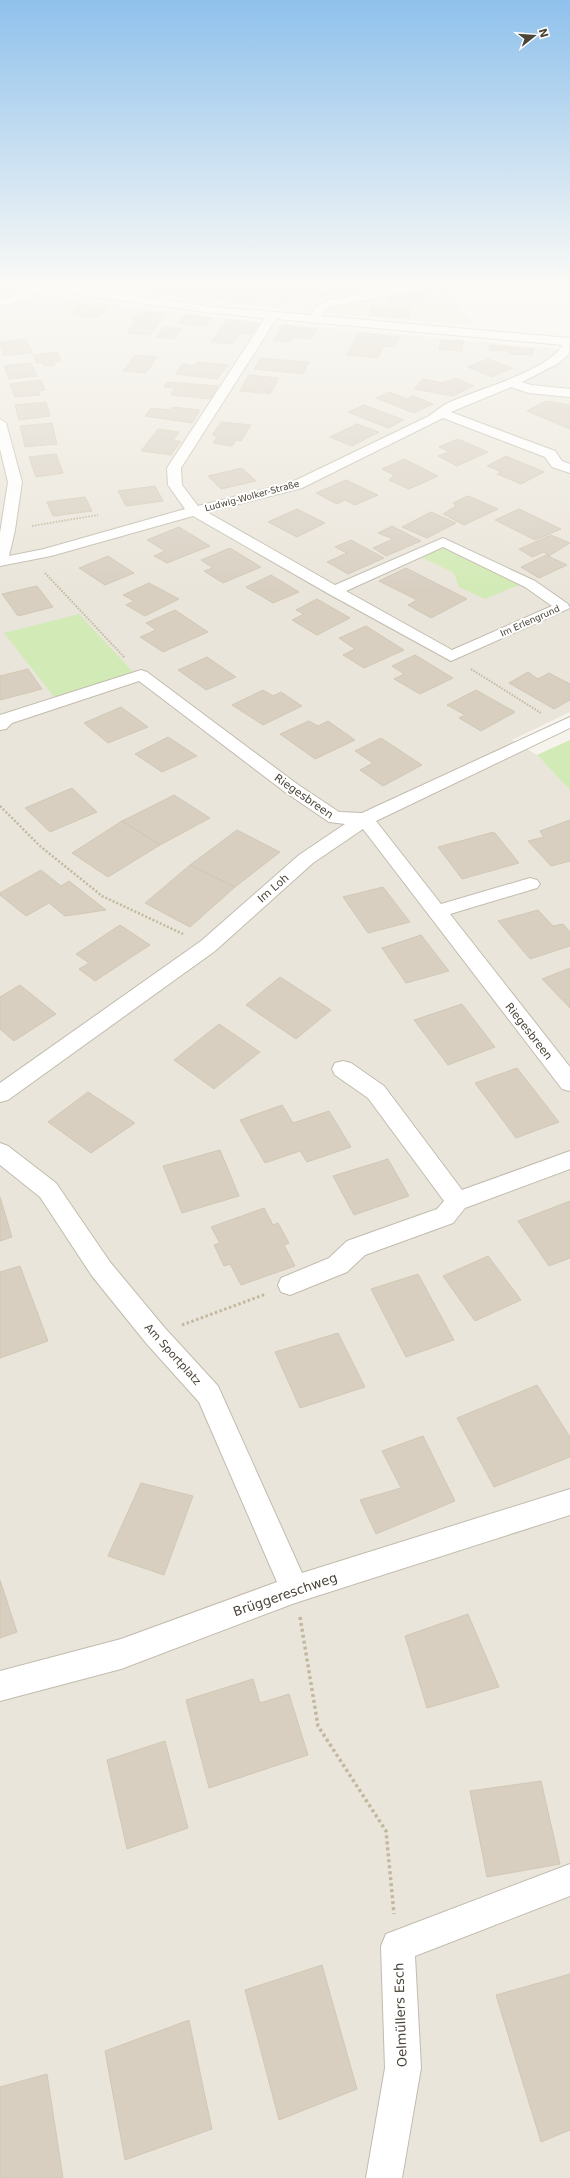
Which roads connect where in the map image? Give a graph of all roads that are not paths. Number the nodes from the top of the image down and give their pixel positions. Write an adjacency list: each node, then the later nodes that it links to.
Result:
1 (224, 389): 8 (street)
2 (492, 389): 5 (street, Ludwig-Wolker-Straße)
3 (528, 389): 4 (street)
4 (570, 393)
5 (443, 414): 7 (street); 8 (street, Ludwig-Wolker-Straße)
6 (0, 423): 9 (street)
7 (570, 469)
8 (195, 510): 9 (street, Ludwig-Wolker-Straße); 10 (street)
9 (0, 562)
10 (334, 591): 10 (street, Im Erlengrund)
11 (566, 724): 13 (street, Im Loh)
12 (0, 725): 13 (street, Riegesbreen)
13 (365, 819): 15 (street, Riegesbreen); 18 (street, Im Loh)
14 (530, 884): 15 (street)
15 (438, 911): 17 (street, Riegesbreen)
16 (343, 1069): 21 (street)
17 (570, 1082)
18 (0, 1094)
19 (0, 1152): 24 (street, Am Sportplatz)
20 (570, 1160): 21 (street)
21 (457, 1201): 22 (street)
22 (290, 1285)
23 (570, 1502): 24 (street, Brüggereschweg)
24 (295, 1589): 25 (street, Brüggereschweg)
25 (0, 1686)
26 (570, 1880): 27 (street, Oelmüllers Esch)
27 (384, 2178)

